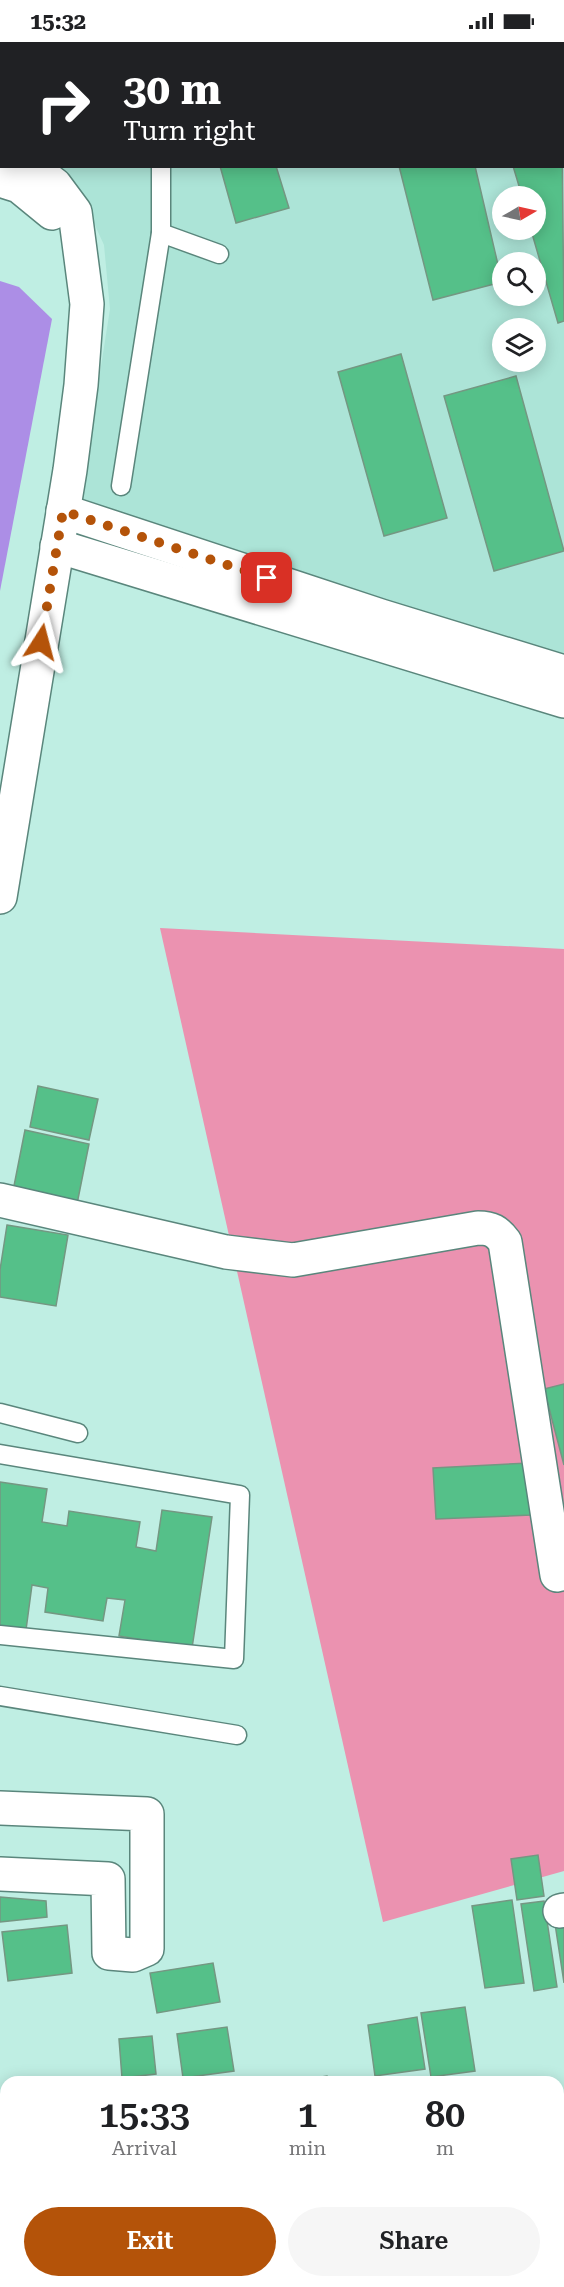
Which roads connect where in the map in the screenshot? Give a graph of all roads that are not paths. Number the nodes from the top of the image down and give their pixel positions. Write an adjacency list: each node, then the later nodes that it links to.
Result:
1 (33, 168): 5 (street)
2 (161, 168): 4 (lane)
3 (0, 180): 5 (street)
4 (161, 233): 6 (lane); 7 (lane)
5 (81, 246): 8 (street)
6 (219, 254)
7 (121, 486)
8 (63, 511): 9 (street); 10 (street)
9 (57, 546): 11 (street); 12 (street)
10 (564, 672)
11 (564, 700)
12 (0, 897)
13 (0, 1200): 17 (street)
14 (0, 1413): 15 (lane)
15 (78, 1434)
16 (0, 1454): 18 (lane)
17 (564, 1573)
18 (0, 1635)
19 (0, 1696): 20 (lane)
20 (237, 1735)
21 (0, 1808): 22 (street)
22 (0, 1874)

